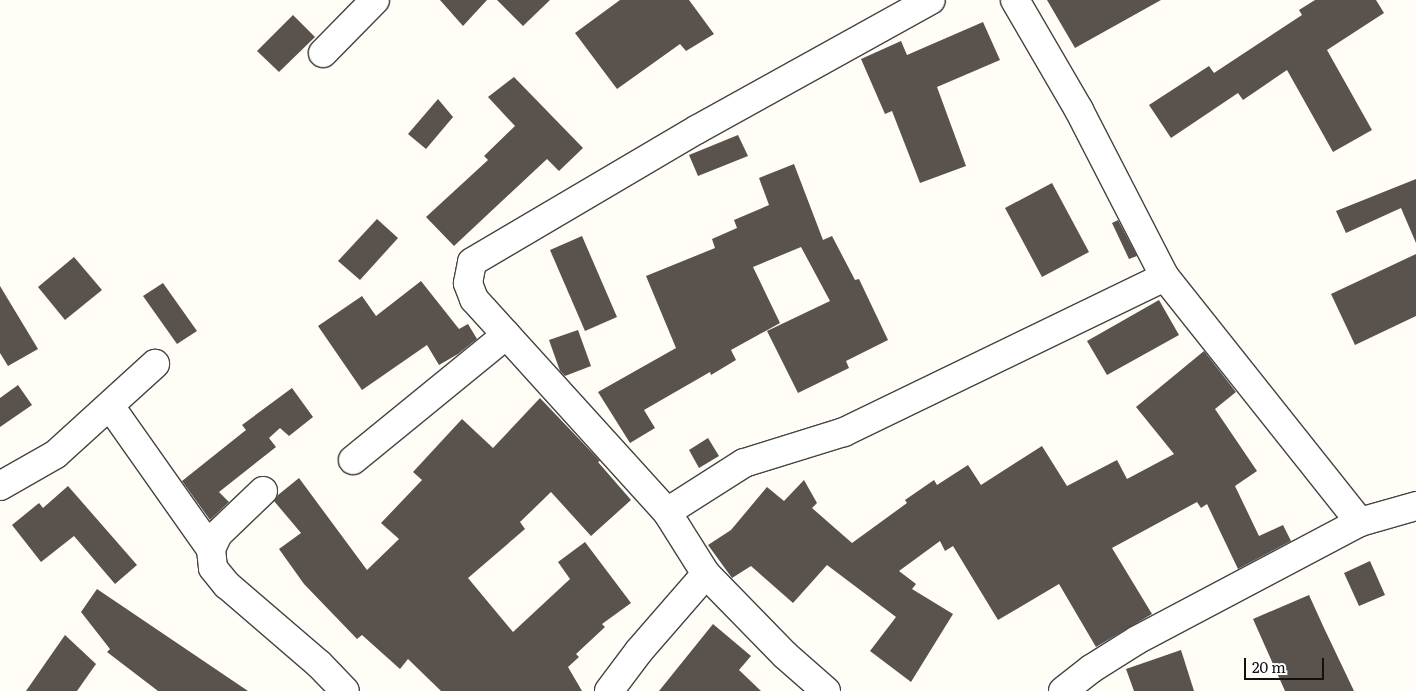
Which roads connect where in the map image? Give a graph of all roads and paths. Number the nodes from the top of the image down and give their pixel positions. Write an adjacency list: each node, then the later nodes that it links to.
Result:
1 (375, 0): 4 (street)
2 (931, 0): 6 (street)
3 (1015, 0): 5 (street)
4 (323, 53)
5 (1165, 276): 13 (street); 14 (street)
6 (506, 335): 9 (street); 13 (street)
7 (155, 364): 8 (street)
8 (110, 406): 10 (street); 15 (street)
9 (353, 460)
10 (0, 486)
11 (263, 491): 15 (street)
12 (1416, 506): 14 (street)
13 (667, 512): 16 (street)
14 (1360, 522): 20 (street)
15 (211, 549): 17 (street)
16 (706, 574): 18 (street); 19 (street)
17 (345, 691)
18 (609, 691)
19 (826, 691)
20 (1063, 691)

